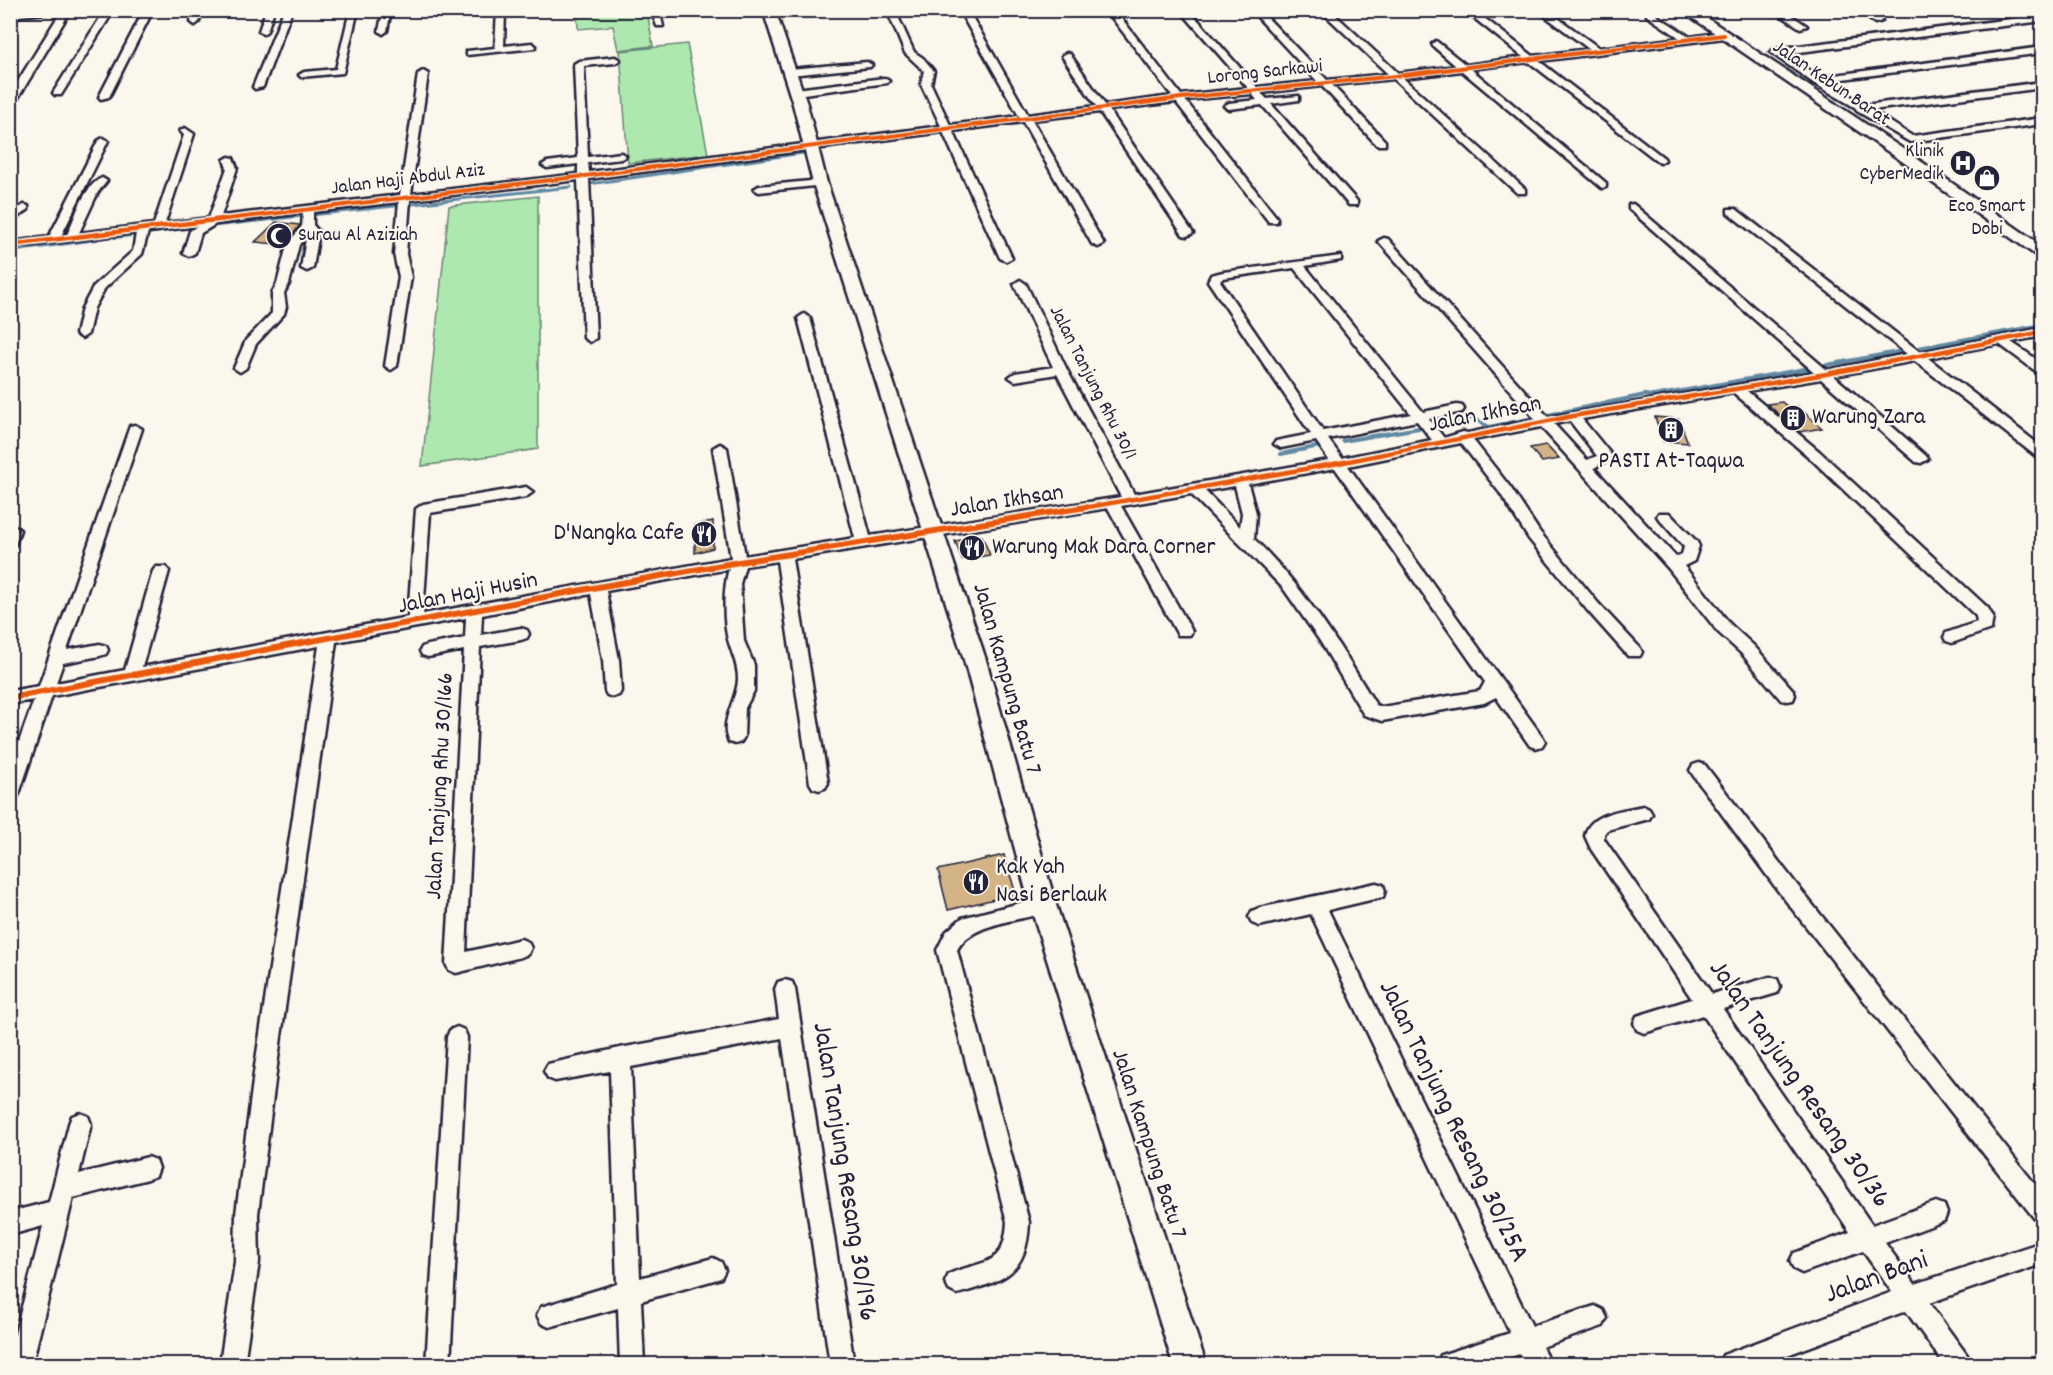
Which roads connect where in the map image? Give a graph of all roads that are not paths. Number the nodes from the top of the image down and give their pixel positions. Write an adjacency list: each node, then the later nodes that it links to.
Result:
1 (47, 10): 24 (street)
2 (67, 10): 64 (street)
3 (110, 10): 59 (street)
4 (149, 10): 60 (street)
5 (198, 10): 29 (street)
6 (270, 10): 33 (street)
7 (288, 10): 58 (street)
8 (354, 10): 49 (street)
9 (387, 10): 34 (street)
10 (501, 10): 39 (street)
11 (656, 10): 30 (street)
12 (769, 10): 53 (street, Jalan Kampung Batu 7)
13 (891, 10): 71 (street)
14 (963, 10): 68 (street)
15 (1110, 10): 62 (street)
16 (1184, 10): 55 (street)
17 (1255, 10): 54 (street)
18 (1324, 10): 50 (street)
19 (1468, 10): 44 (street)
20 (1540, 10): 41 (street)
21 (1686, 10): 35 (street, Jalan Kebun Barat)
22 (1777, 10): 31 (street)
23 (1859, 10): 28 (street)
24 (10, 14)
25 (1650, 14): 36 (street)
26 (2043, 18): 27 (street)
27 (2027, 20): 32 (street); 51 (street)
28 (1878, 21)
29 (195, 22)
30 (660, 24)
31 (1803, 26)
32 (2043, 28)
33 (263, 31)
34 (383, 31)
35 (1724, 35): 36 (street, Lorong Sarkawi); 104 (street, Jalan Kebun Barat)
36 (1688, 39): 41 (street, Lorong Sarkawi)
37 (1436, 44): 47 (street)
38 (532, 46): 39 (street)
39 (499, 50): 42 (street)
40 (2043, 50): 51 (street)
41 (1597, 51): 44 (street, Lorong Sarkawi)
42 (470, 53)
43 (1067, 56): 66 (street)
44 (1531, 59): 47 (street, Lorong Sarkawi); 78 (street)
45 (615, 60): 77 (street)
46 (867, 65): 53 (street)
47 (1463, 68): 50 (street, Lorong Sarkawi); 83 (street)
48 (423, 74): 86 (street)
49 (304, 75)
50 (1396, 76): 54 (street, Lorong Sarkawi); 85 (street)
51 (1815, 80): 67 (street)
52 (884, 81): 53 (street)
53 (793, 82): 74 (street, Jalan Kampung Batu 7)
54 (1325, 83): 55 (street, Lorong Sarkawi); 73 (street)
55 (1251, 84): 56 (street); 62 (street, Lorong Sarkawi); 63 (street)
56 (1210, 85)
57 (2043, 85): 67 (street)
58 (258, 87)
59 (58, 93)
60 (104, 97)
61 (1296, 98): 63 (street)
62 (1181, 99): 66 (street, Lorong Sarkawi); 94 (street)
63 (1264, 102): 65 (street); 87 (street)
64 (10, 103)
65 (1229, 106)
66 (1105, 108): 68 (street, Lorong Sarkawi); 97 (street)
67 (1860, 109): 69 (street)
68 (1027, 118): 71 (street, Lorong Sarkawi); 101 (street)
69 (2043, 121)
70 (185, 131): 95 (street)
71 (946, 131): 74 (street, Lorong Sarkawi); 105 (street)
72 (103, 141): 99 (street)
73 (1381, 143)
74 (810, 147): 80 (street, Jalan Haji Abdul Aziz); 82 (street, Jalan Kampung Batu 7)
75 (621, 156): 77 (street)
76 (229, 159): 93 (street)
77 (584, 160): 79 (street); 80 (street)
78 (1660, 160)
79 (547, 165)
80 (585, 176): 86 (street, Jalan Haji Abdul Aziz); 113 (street)
81 (102, 181): 98 (street)
82 (820, 183): 84 (street); 145 (street, Jalan Kampung Batu 7)
83 (1602, 185)
84 (759, 189)
85 (1521, 190)
86 (405, 201): 91 (street, Jalan Haji Abdul Aziz); 118 (street)
87 (1353, 203)
88 (1633, 207): 122 (street)
89 (24, 208): 92 (street)
90 (1732, 211): 116 (street)
91 (308, 216): 93 (street, Jalan Haji Abdul Aziz); 108 (street); 120 (street)
92 (10, 219)
93 (214, 220): 95 (street, Jalan Haji Abdul Aziz); 103 (street)
94 (1273, 220)
95 (159, 226): 96 (street, Jalan Haji Abdul Aziz)
96 (142, 232): 98 (street, Jalan Haji Abdul Aziz); 112 (street)
97 (1187, 233)
98 (71, 238): 99 (street, Jalan Haji Abdul Aziz)
99 (53, 240): 102 (street, Jalan Haji Abdul Aziz)
100 (1384, 241): 127 (street)
101 (1098, 244)
102 (10, 245)
103 (189, 253)
104 (2043, 253)
105 (1006, 258)
106 (1337, 258): 107 (street)
107 (1297, 264): 128 (street); 131 (street)
108 (307, 268)
109 (1020, 284): 121 (street, Jalan Tanjung Rhu 30/1)
110 (804, 318): 147 (street)
111 (2043, 332): 114 (street, Jalan Ikhsan)
112 (82, 334)
113 (590, 338)
114 (2001, 340): 116 (street, Jalan Ikhsan); 117 (street)
115 (2043, 350): 117 (street)
116 (1910, 351): 122 (street, Jalan Ikhsan); 135 (street)
117 (2021, 354): 119 (street)
118 (391, 366)
119 (2039, 366)
120 (240, 368)
121 (1061, 370): 123 (street); 142 (street, Jalan Tanjung Rhu 30/1)
122 (1826, 374): 124 (street, Jalan Ikhsan); 136 (street)
123 (1015, 377)
124 (1737, 389): 126 (street, Jalan Ikhsan); 157 (street)
125 (1457, 409): 128 (street)
126 (1573, 416): 127 (street, Jalan Ikhsan); 138 (street)
127 (1542, 418): 130 (street, Jalan Ikhsan); 138 (street)
128 (1423, 419): 131 (street); 132 (street)
129 (135, 429): 163 (street)
130 (1463, 436): 132 (street, Jalan Ikhsan); 162 (street)
131 (1320, 437): 133 (street); 137 (street)
132 (1440, 441): 137 (street, Jalan Ikhsan)
133 (1281, 444)
134 (720, 448): 149 (street)
135 (2043, 454)
136 (1921, 459)
137 (1339, 463): 139 (street, Jalan Ikhsan); 165 (street)
138 (1586, 466): 150 (street)
139 (1240, 480): 140 (street, Jalan Ikhsan); 146 (street)
140 (1194, 488): 142 (street, Jalan Ikhsan); 146 (street)
141 (525, 492): 154 (street)
142 (1130, 500): 143 (street, Jalan Ikhsan)
143 (1112, 503): 145 (street, Jalan Ikhsan); 155 (street)
144 (1664, 516): 150 (street)
145 (934, 533): 147 (street, Jalan Haji Husin); 178 (street, Jalan Kampung Batu 7)
146 (1246, 542): 165 (street)
147 (864, 543): 148 (street, Jalan Haji Husin)
148 (784, 555): 149 (street, Jalan Haji Husin); 173 (street)
149 (739, 562): 152 (street, Jalan Haji Husin); 170 (street)
150 (1674, 565): 168 (street)
151 (161, 571): 164 (street)
152 (598, 587): 153 (street, Jalan Haji Husin); 166 (street)
153 (474, 611): 154 (street, Jalan Haji Husin); 159 (street, Jalan Tanjung Rhu 30/166)
154 (415, 623): 158 (street, Jalan Haji Husin)
155 (1185, 631)
156 (521, 633): 159 (street)
157 (1952, 637)
158 (328, 640): 164 (street, Jalan Haji Husin); 208 (street)
159 (473, 643): 161 (street); 180 (street, Jalan Tanjung Rhu 30/166)
160 (100, 650): 163 (street)
161 (428, 651)
162 (1634, 652)
163 (57, 658): 167 (street)
164 (131, 676): 167 (street, Jalan Haji Husin)
165 (1494, 681): 171 (street)
166 (613, 691)
167 (46, 692): 169 (street, Jalan Haji Husin); 174 (street)
168 (1787, 695)
169 (10, 698)
170 (735, 737)
171 (1536, 741)
172 (1700, 770): 192 (street)
173 (819, 783)
174 (10, 794)
175 (1643, 814): 183 (street, Jalan Tanjung Resang 30/36)
176 (1376, 891): 177 (street)
177 (1316, 904): 179 (street); 204 (street, Jalan Tanjung Resang 30/25A)
178 (1043, 905): 199 (street); 212 (street, Jalan Kampung Batu 7)
179 (1259, 917)
180 (521, 948)
181 (1770, 986): 183 (street)
182 (785, 989): 185 (street, Jalan Tanjung Resang 30/196)
183 (1706, 1005): 184 (street); 195 (street, Jalan Tanjung Resang 30/36)
184 (1644, 1023)
185 (791, 1026): 187 (street); 211 (street, Jalan Tanjung Resang 30/196)
186 (457, 1037): 209 (street)
187 (620, 1059): 188 (street); 200 (street)
188 (555, 1071)
189 (80, 1124): 191 (street)
190 (148, 1168): 191 (street)
191 (60, 1200): 194 (street); 207 (street)
192 (2043, 1210)
193 (1936, 1213): 195 (street)
194 (10, 1224)
195 (1866, 1236): 197 (street); 201 (street, Jalan Tanjung Resang 30/36)
196 (2043, 1253): 201 (street, Jalan Bani)
197 (1802, 1261)
198 (712, 1270): 200 (street)
199 (957, 1282)
200 (628, 1293): 202 (street); 210 (street)
201 (1912, 1297): 206 (street, Jalan Bani); 214 (street, Jalan Tanjung Resang 30/36)
202 (549, 1315)
203 (1595, 1318): 204 (street)
204 (1525, 1339): 205 (street); 213 (street, Jalan Tanjung Resang 30/25A)
205 (1450, 1364)
206 (1739, 1364)
207 (20, 1365)
208 (232, 1365)
209 (438, 1365)
210 (632, 1365)
211 (842, 1365)
212 (1190, 1365)
213 (1538, 1365)
214 (1958, 1365)

